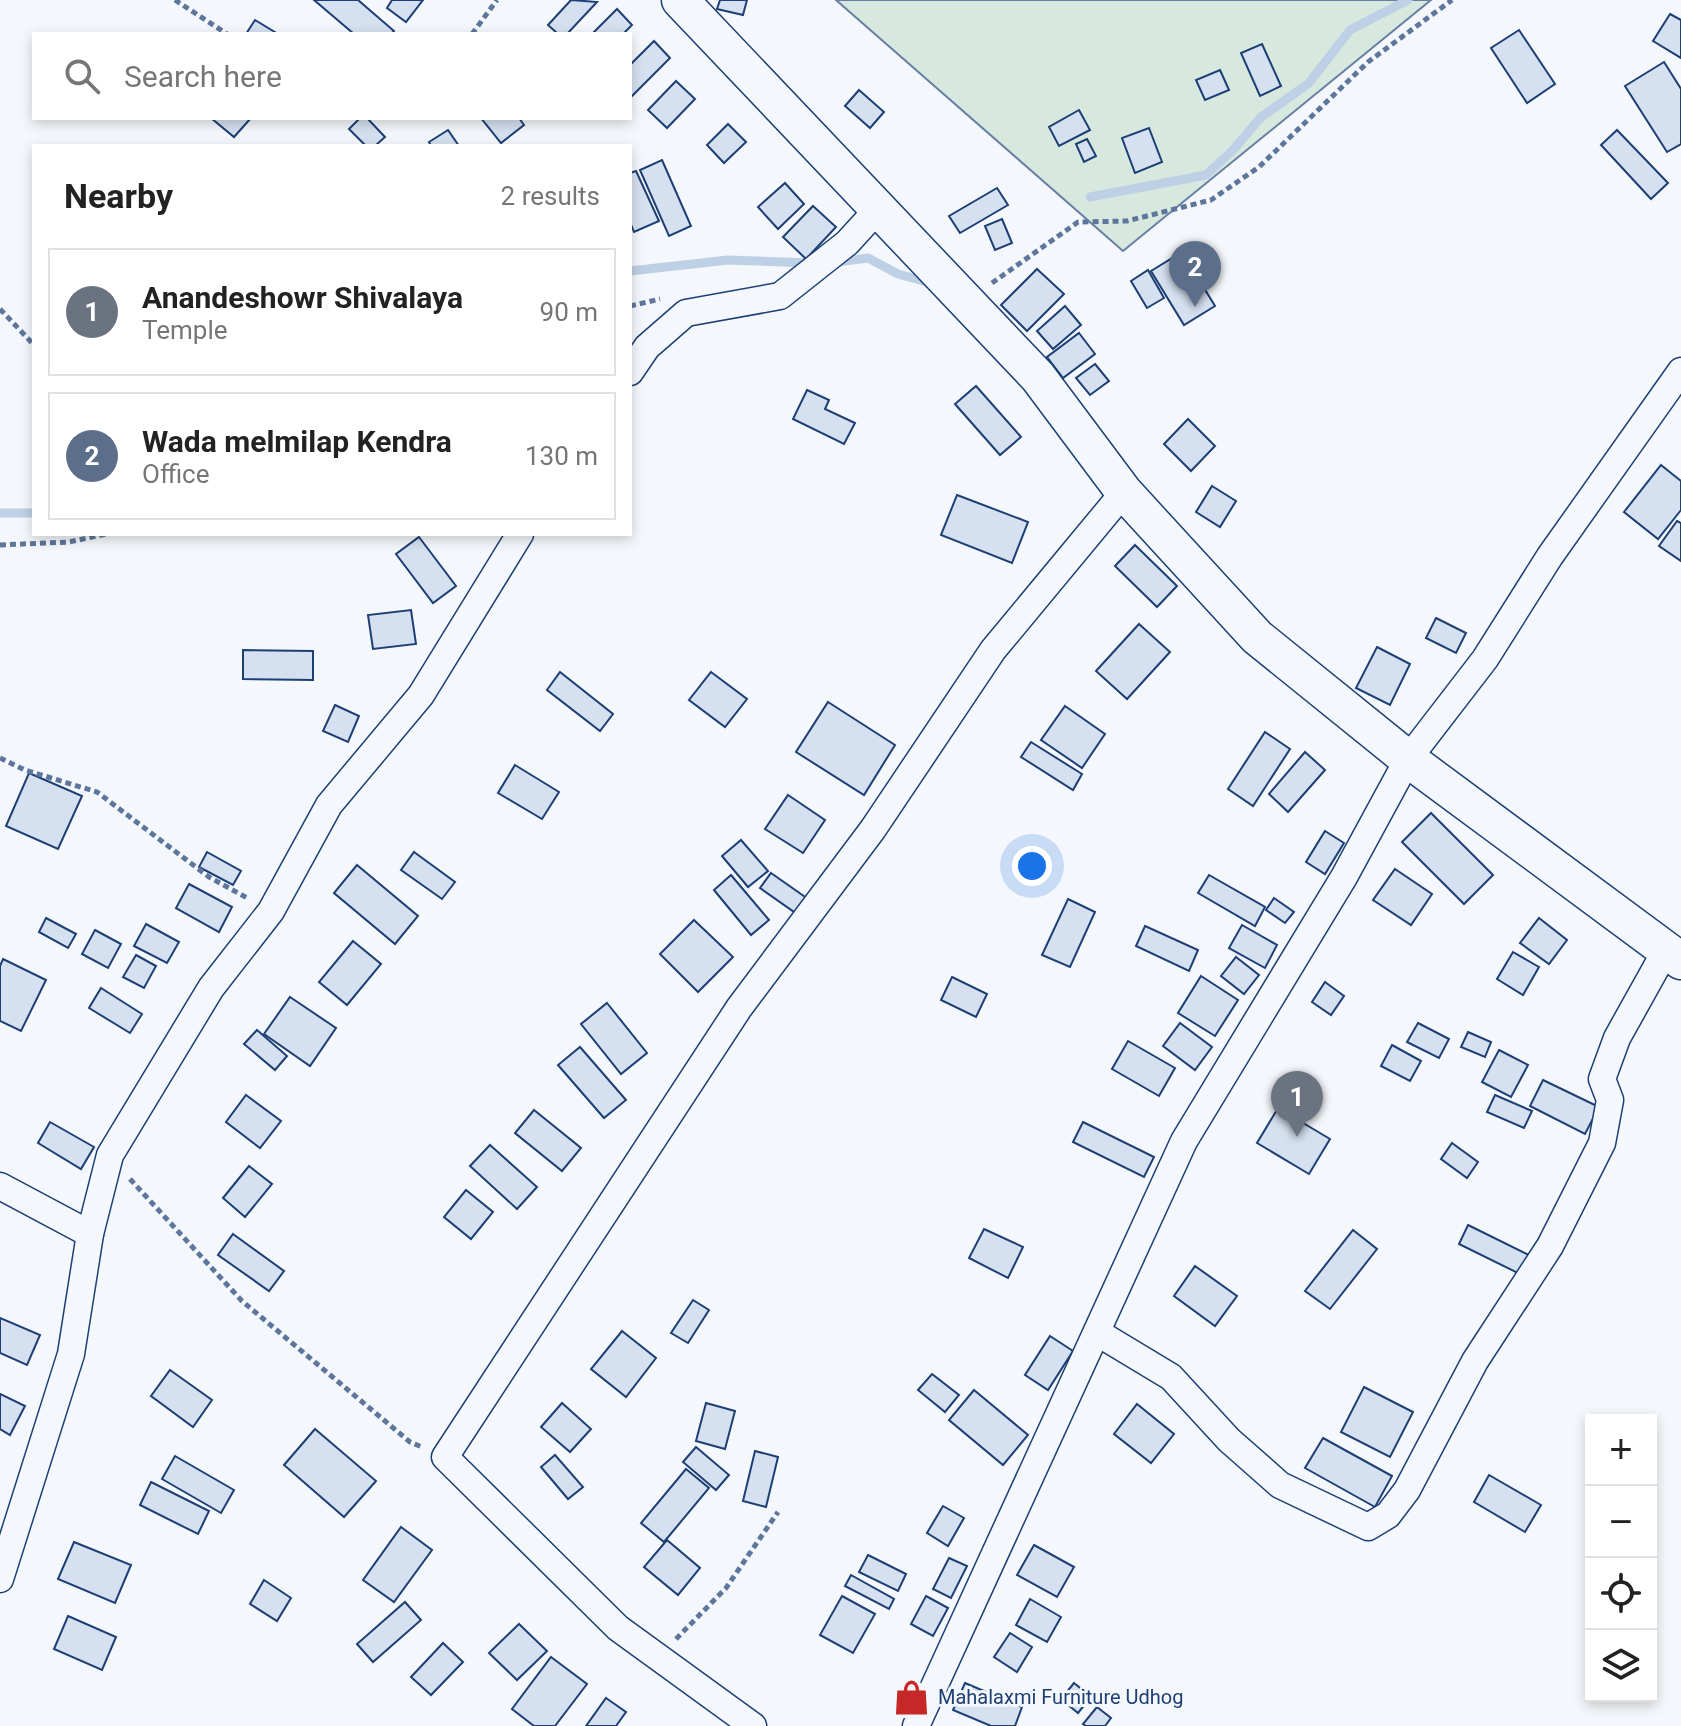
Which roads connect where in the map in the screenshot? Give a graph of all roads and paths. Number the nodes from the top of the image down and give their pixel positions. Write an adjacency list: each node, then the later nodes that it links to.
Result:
1 (175, 0): 5 (path)
2 (497, 0): 6 (path)
3 (680, 0): 7 (main road)
4 (1452, 0): 8 (path)
5 (224, 32)
6 (473, 32)
7 (879, 208): 8 (main road); 11 (street)
8 (965, 302): 13 (main road)
9 (0, 309): 10 (path)
10 (32, 340)
11 (632, 369)
12 (1681, 371): 18 (street)
13 (1124, 492): 18 (main road); 25 (street)
14 (97, 536): 16 (path)
15 (519, 536): 19 (street)
16 (0, 545)
17 (0, 758): 19 (path)
18 (1408, 759): 20 (main road); 24 (street)
19 (271, 911): 21 (street)
20 (1674, 955): 24 (street)
21 (110, 1155): 23 (street); 25 (path)
22 (0, 1186): 23 (street)
23 (90, 1234): 27 (street)
24 (1098, 1333): 30 (street)
25 (445, 1457): 28 (street)
26 (778, 1512): 28 (path)
27 (0, 1579)
28 (659, 1657): 29 (street)
29 (753, 1726)
30 (916, 1726)

